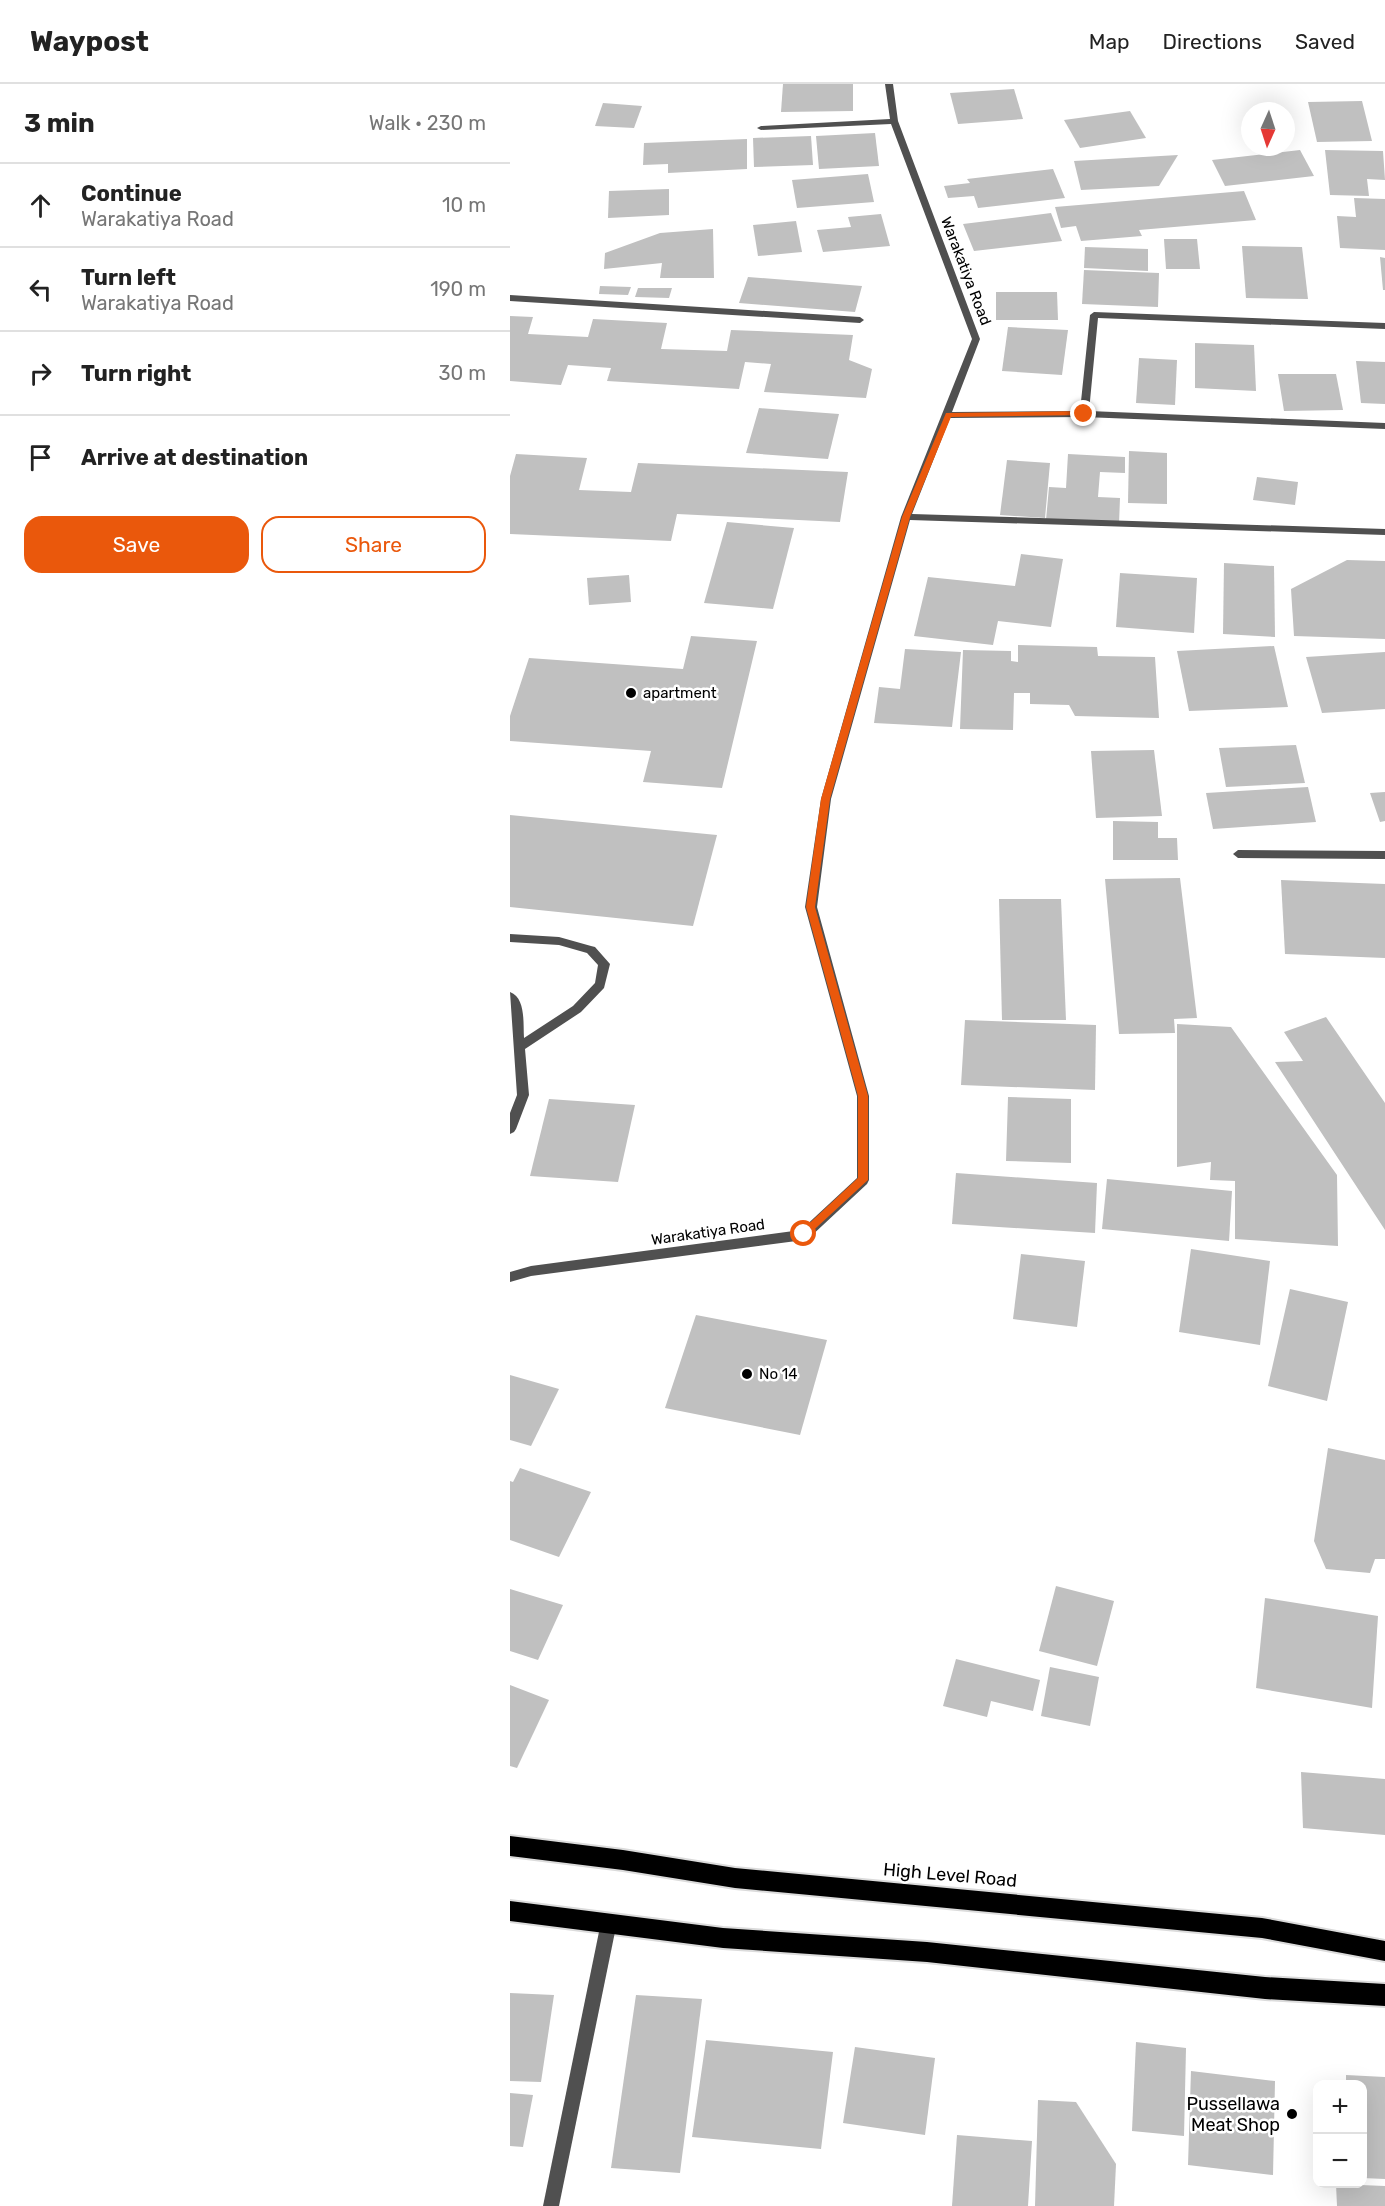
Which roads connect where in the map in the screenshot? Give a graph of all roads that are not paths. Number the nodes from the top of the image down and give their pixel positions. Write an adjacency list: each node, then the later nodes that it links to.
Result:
1 (889, 84): 2 (street, Warakatiya Road)
2 (894, 121): 3 (street); 8 (street, Warakatiya Road)
3 (761, 128)
4 (510, 298): 5 (street)
5 (860, 320)
6 (1385, 326): 7 (street)
7 (1084, 414): 8 (street); 9 (street)
8 (948, 415): 10 (street, Warakatiya Road)
9 (1385, 426)
10 (906, 517): 11 (street); 18 (street, Warakatiya Road)
11 (1385, 532)
12 (1238, 854): 13 (street)
13 (1385, 855)
14 (510, 938): 16 (street)
15 (510, 996): 16 (street)
16 (519, 1047): 17 (street)
17 (510, 1130)
18 (510, 1277)
19 (510, 1846): 22 (highway, High Level Road)
20 (510, 1911): 21 (highway)
21 (609, 1922): 23 (highway); 24 (street)
22 (1385, 1952)
23 (1385, 1995)
24 (551, 2206)

